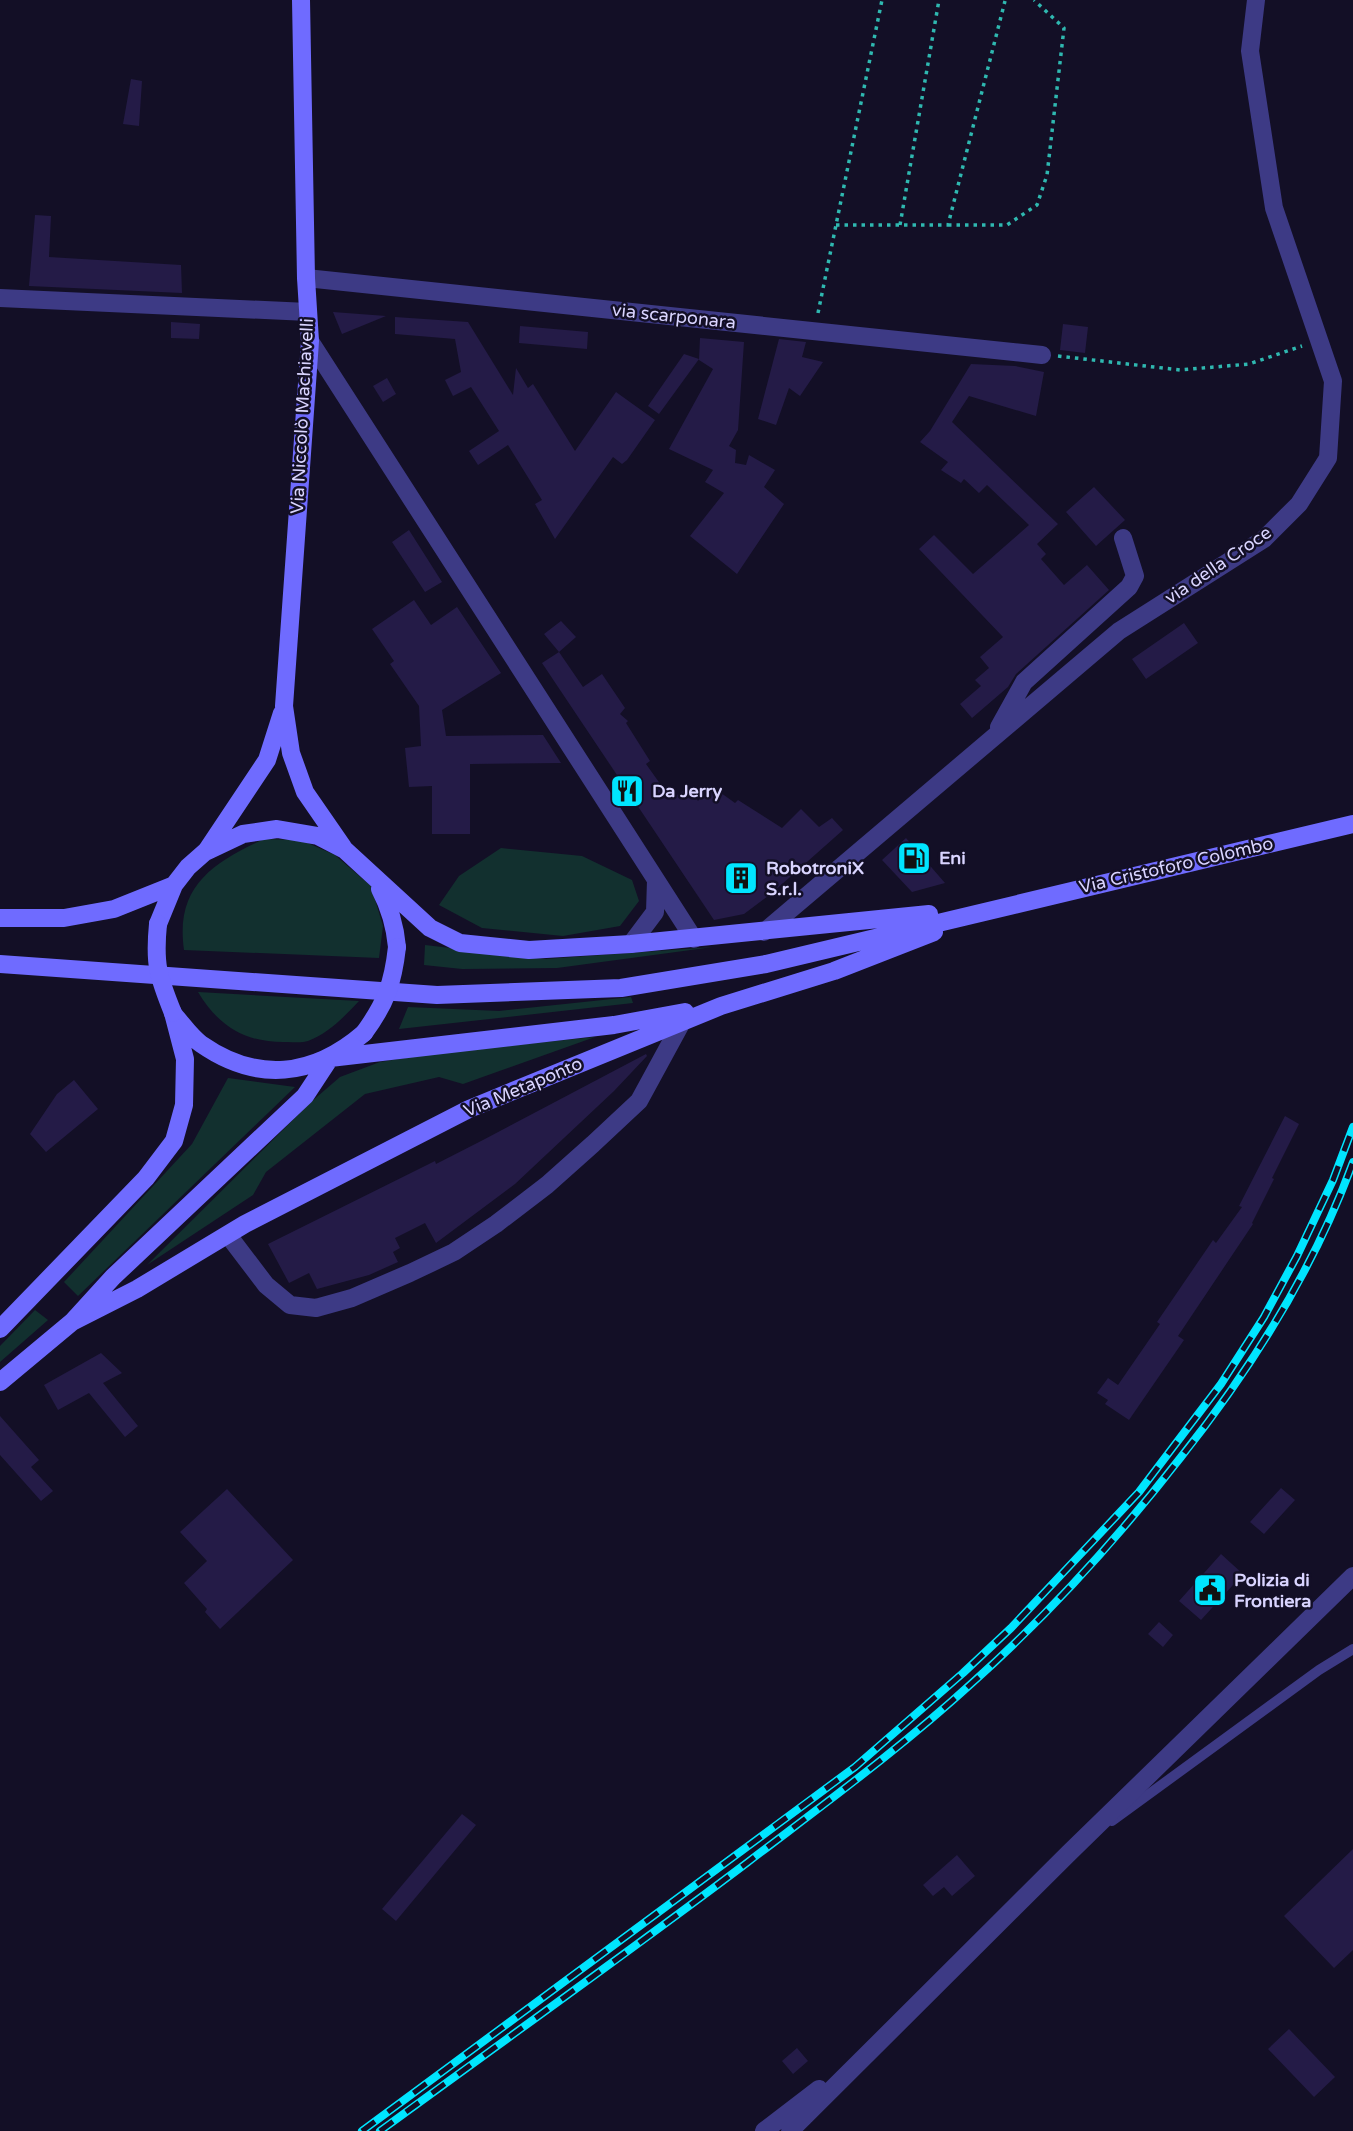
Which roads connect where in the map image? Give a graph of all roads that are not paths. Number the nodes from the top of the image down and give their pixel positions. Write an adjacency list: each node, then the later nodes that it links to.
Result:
1 (301, 0): 3 (main road, Via Niccolò Machiavelli)
2 (1256, 0): 10 (street, via della Croce)
3 (306, 278): 5 (main road, Via Niccolò Machiavelli); 7 (street, via scarponara)
4 (0, 298): 5 (street)
5 (308, 312): 6 (main road, Via Niccolò Machiavelli)
6 (310, 341): 9 (main road, Via Niccolò Machiavelli); 15 (street)
7 (1042, 355)
8 (1123, 538): 10 (street)
9 (284, 706): 12 (main road); 13 (main road)
10 (994, 736): 19 (street, via della Croce)
11 (1353, 824): 17 (main road, Via Cristoforo Colombo)
12 (345, 850): 13 (main road); 14 (main road)
13 (205, 852): 16 (main road)
14 (375, 880): 21 (main road); 26 (main road, bridge)
15 (656, 880): 20 (street); 21 (street)
16 (174, 885): 18 (main road); 24 (main road, bridge)
17 (999, 907): 19 (main road); 22 (main road); 23 (main road, Via Metaponto)
18 (0, 918)
19 (764, 932): 20 (main road)
20 (694, 939): 21 (main road)
21 (631, 944)
22 (0, 964)
23 (721, 1006): 25 (main road, Via Metaponto); 26 (main road)
24 (173, 1013): 26 (main road); 29 (main road)
25 (682, 1022): 27 (main road, Via Metaponto); 27 (street)
26 (330, 1058): 28 (main road)
27 (228, 1235): 28 (main road, Via Metaponto)
28 (72, 1322): 30 (main road)
29 (0, 1328)
30 (0, 1382)
31 (1353, 1576): 33 (street)
32 (1353, 1649): 33 (lane)
33 (1069, 1853): 34 (street)
34 (879, 2042): 35 (street); 36 (street)
35 (764, 2131)
36 (790, 2131)

